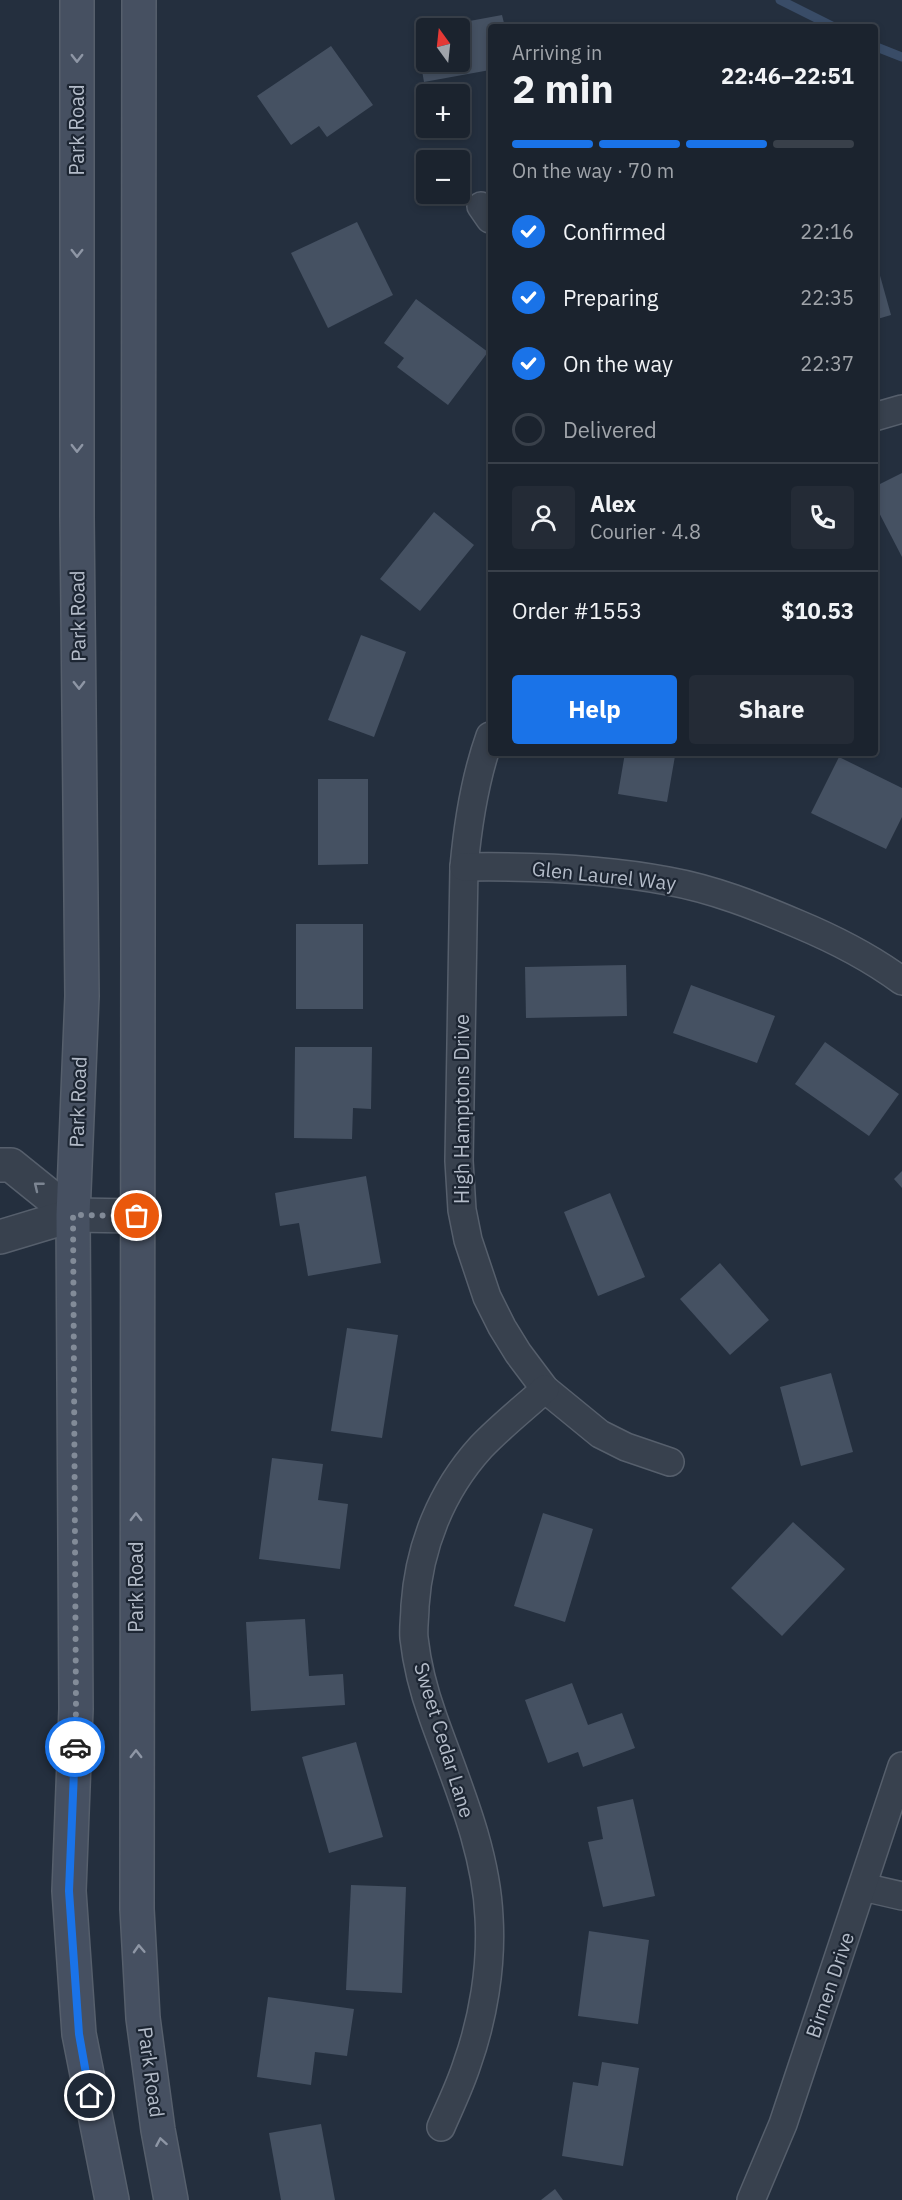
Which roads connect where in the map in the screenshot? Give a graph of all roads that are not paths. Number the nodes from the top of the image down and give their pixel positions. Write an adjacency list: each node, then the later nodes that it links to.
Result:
1 (77, 0): 9 (main road, Park Road, one-way to 9)
2 (139, 0): 10 (main road, Park Road)
3 (902, 409): 4 (street)
4 (878, 416)
5 (488, 742): 6 (street, High Hamptons Drive)
6 (464, 867): 7 (street, Glen Laurel Way); 12 (street, High Hamptons Drive)
7 (902, 981)
8 (0, 1165): 9 (street, one-way to 8)
9 (73, 1215): 10 (street); 11 (street); 18 (main road, Park Road)
10 (137, 1216): 19 (main road, Park Road, one-way to 10)
11 (0, 1236)
12 (545, 1389): 13 (street, High Hamptons Drive); 17 (street, Sweet Cedar Lane)
13 (670, 1462)
14 (902, 1766): 15 (street, Birnen Drive)
15 (863, 1887): 16 (street); 20 (street, Birnen Drive)
16 (902, 1896)
17 (441, 2127)
18 (112, 2200)
19 (171, 2200)
20 (752, 2200)

